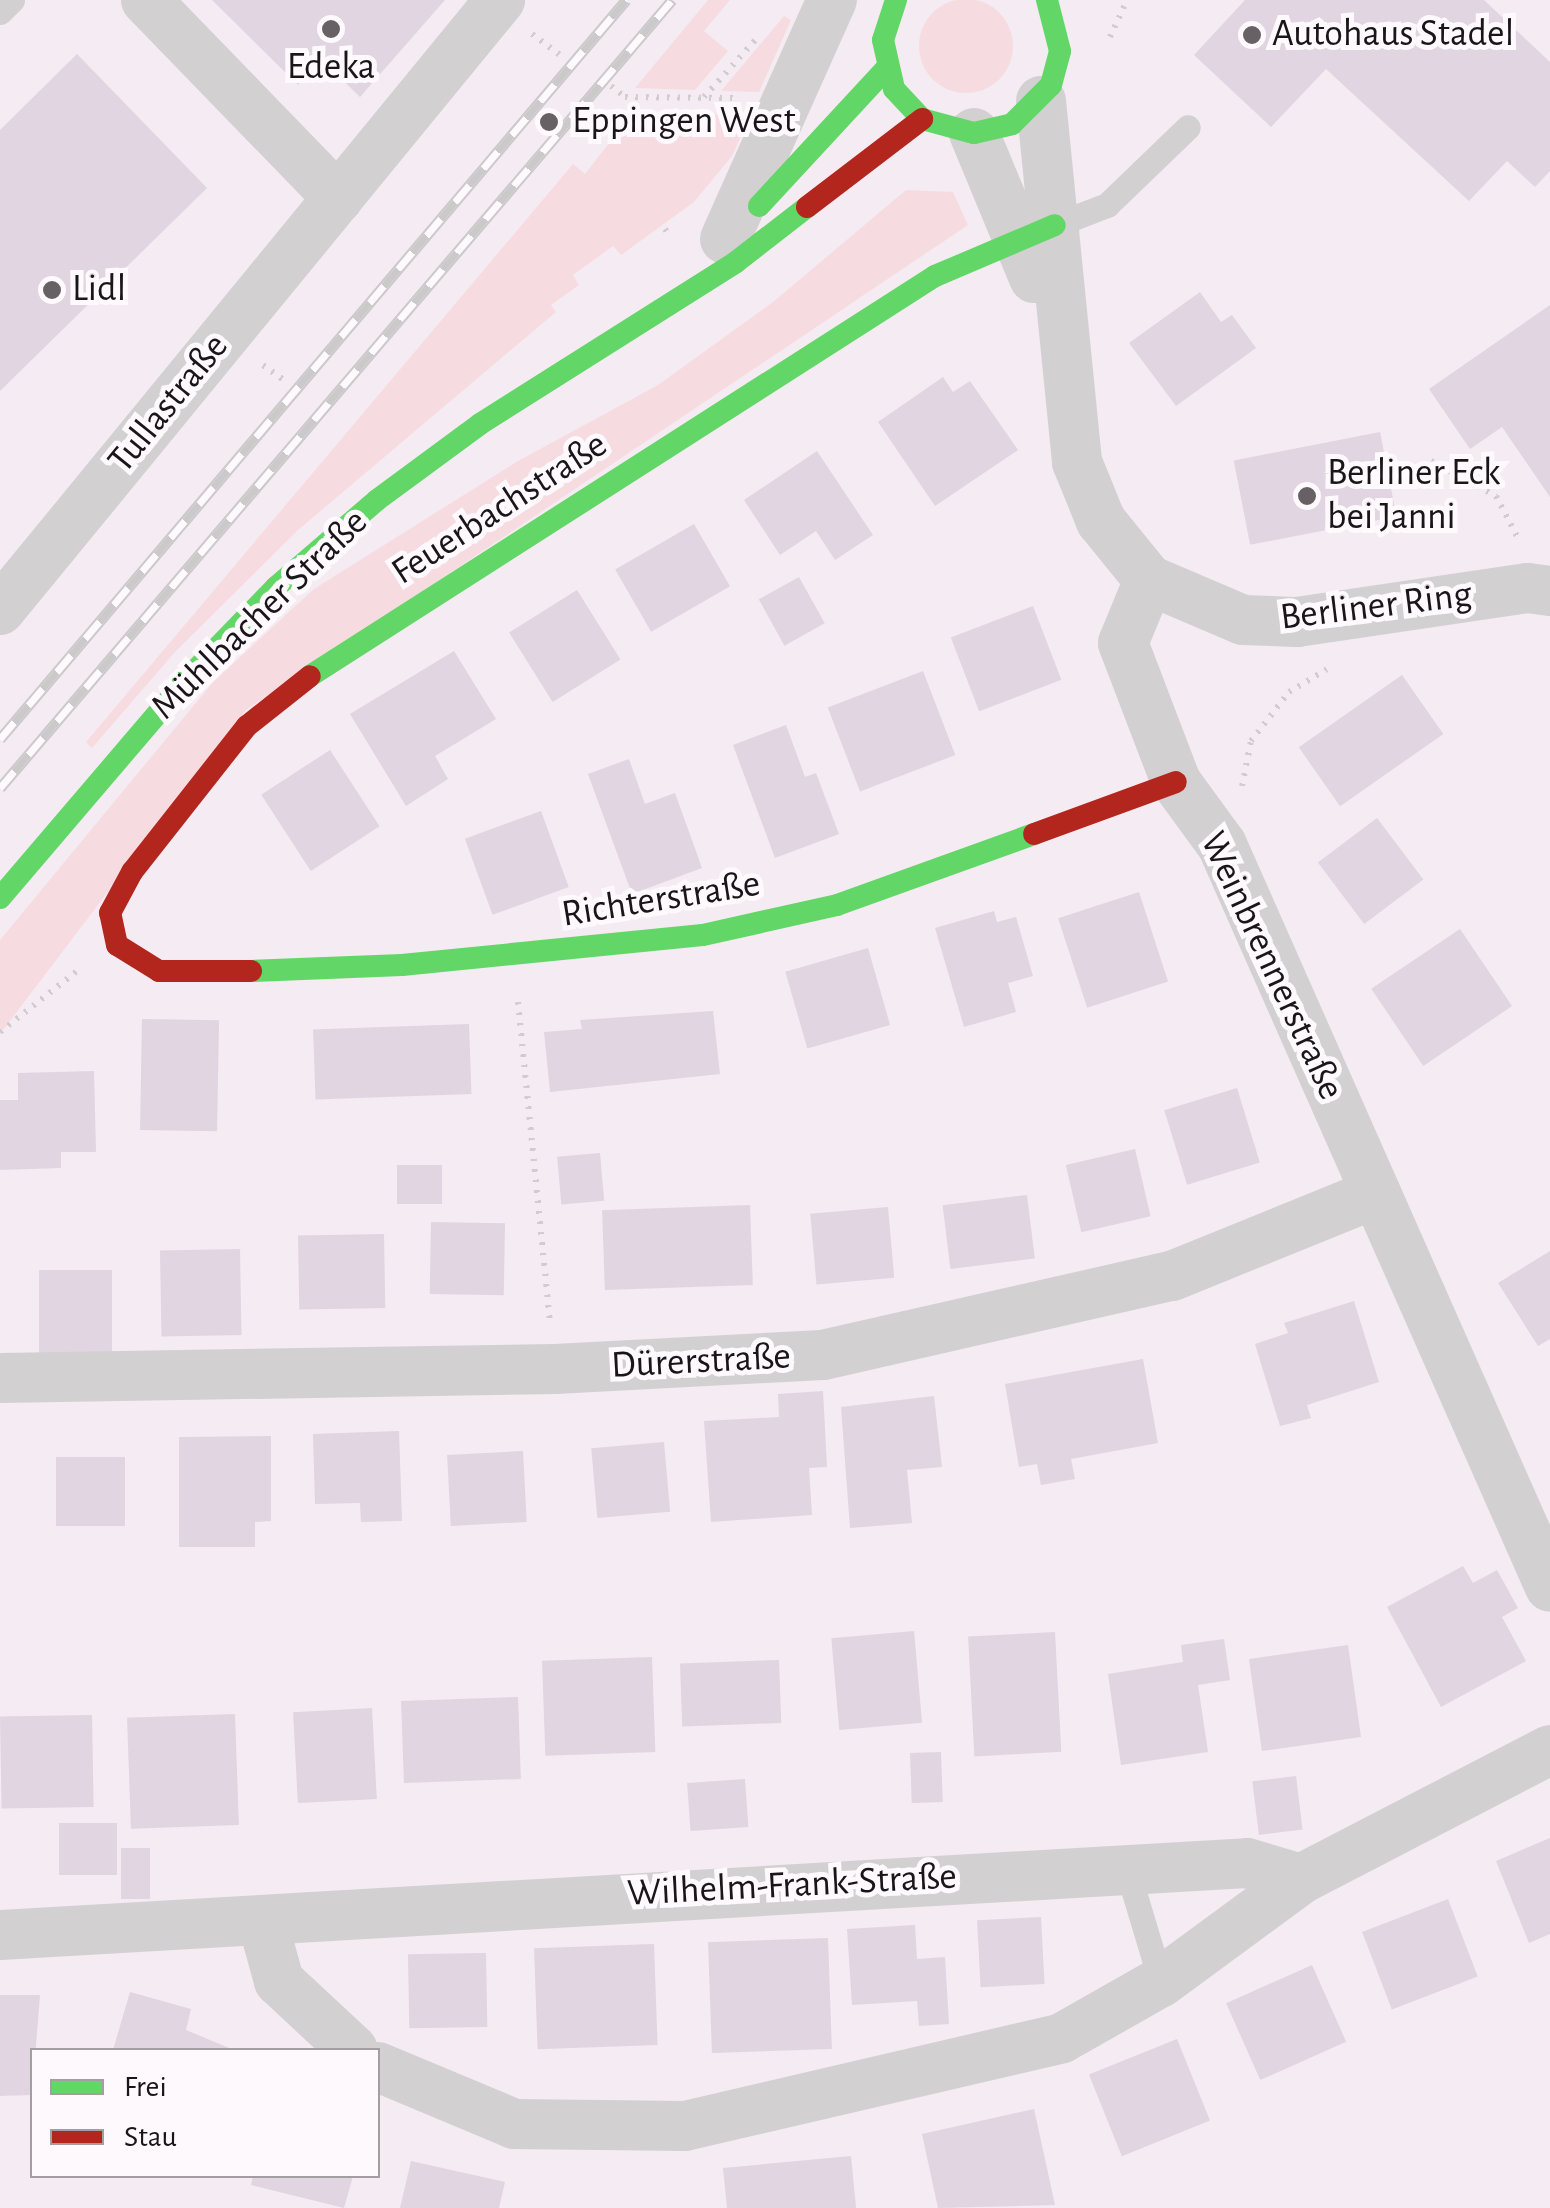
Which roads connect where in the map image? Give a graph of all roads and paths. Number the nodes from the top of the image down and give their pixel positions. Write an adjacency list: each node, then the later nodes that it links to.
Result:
1 (12, 0): 7 (lane)
2 (146, 0): 19 (street)
3 (500, 0): 19 (street, Tullastraße)
4 (832, 0): 21 (street, Mühlbacher Straße)
5 (896, 0): 13 (street)
6 (1048, 0): 11 (street)
7 (0, 12)
8 (1082, 20): 11 (street)
9 (766, 28): 14 (path)
10 (544, 44): 12 (path)
11 (1060, 50): 15 (street)
12 (564, 57)
13 (886, 69): 16 (street); 21 (street, Mühlbacher Straße)
14 (611, 86)
15 (1041, 100): 18 (street); 20 (street)
16 (922, 118): 18 (street); 22 (street, Mühlbacher Straße)
17 (1188, 127): 20 (lane)
18 (974, 134): 20 (street)
19 (338, 198): 28 (street, Tullastraße)
20 (1037, 233): 26 (street); 33 (street, Feuerbachstraße)
21 (725, 239): 22 (street, Mühlbacher Straße)
22 (607, 340): 32 (street, Mühlbacher Straße)
23 (268, 368): 24 (path)
24 (286, 382)
25 (1431, 461): 27 (path)
26 (1150, 580): 29 (street, Berliner Ring); 30 (street, Weinbrennerstraße)
27 (1539, 589): 29 (street, Berliner Ring)
28 (0, 610)
29 (1367, 612): 31 (path)
30 (1176, 782): 33 (street, Richterstraße); 36 (street, Weinbrennerstraße)
31 (1242, 793)
32 (0, 898)
33 (117, 945): 35 (path)
34 (517, 992): 37 (path)
35 (0, 1032)
36 (1376, 1193): 37 (street, Dürerstraße); 39 (street, Weinbrennerstraße)
37 (554, 1369): 38 (street, Dürerstraße)
38 (0, 1378)
39 (1550, 1587)
40 (1550, 1750): 42 (street)
41 (1127, 1869): 42 (street, Wilhelm-Frank-Straße); 43 (street, Wilhelm-Frank-Straße); 45 (lane)
42 (1301, 1879): 45 (street)
43 (263, 1923): 44 (street, Wilhelm-Frank-Straße); 46 (street)
44 (0, 1935)
45 (1161, 1982): 47 (street)
46 (352, 2048)
47 (380, 2068)

